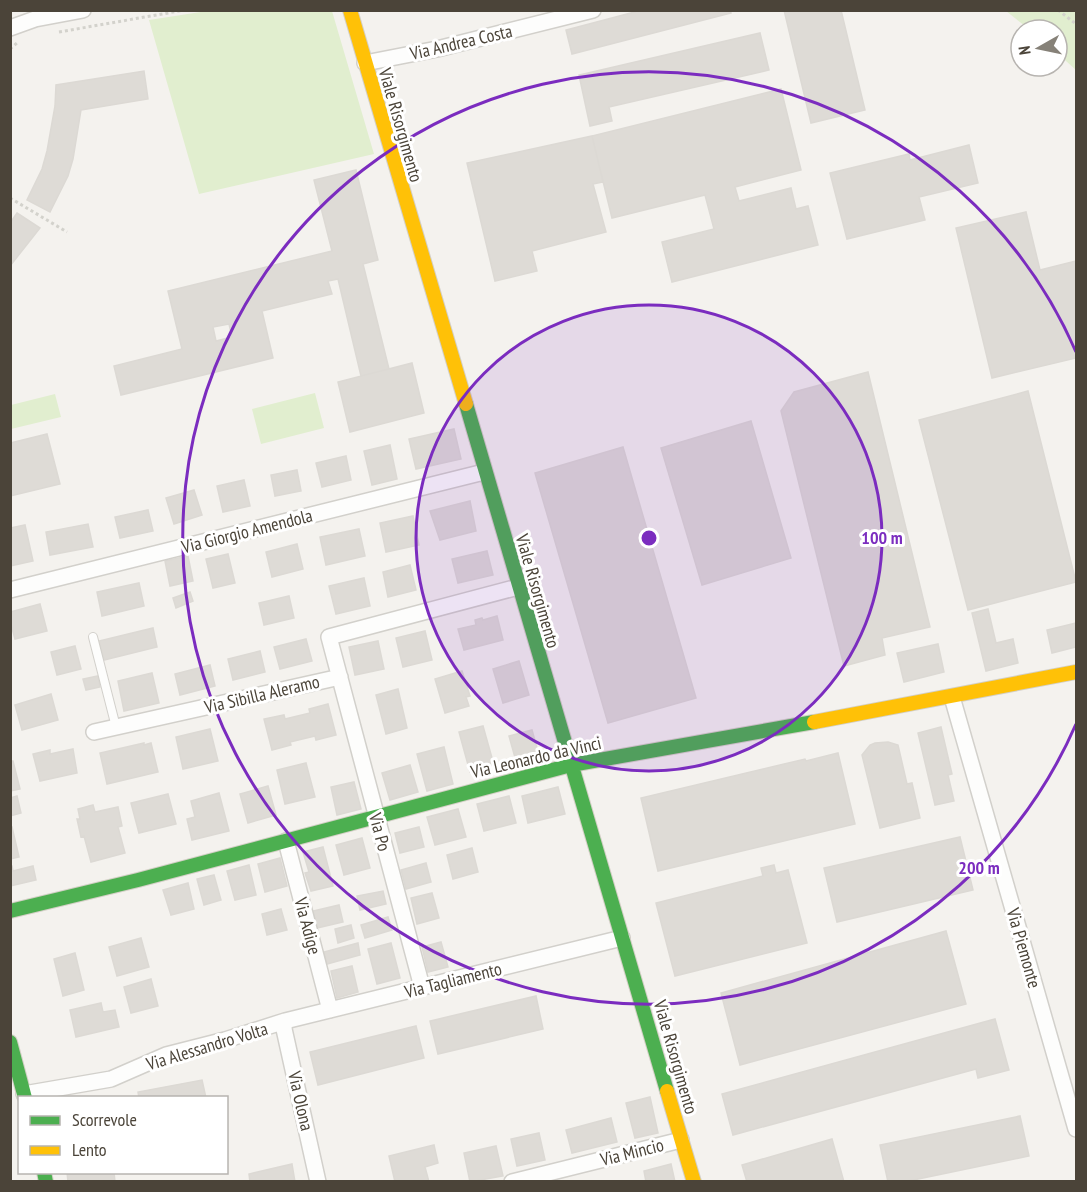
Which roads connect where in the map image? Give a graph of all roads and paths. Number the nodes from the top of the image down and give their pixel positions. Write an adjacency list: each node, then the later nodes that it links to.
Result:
1 (83, 10): 8 (street)
2 (185, 10): 7 (path)
3 (350, 10): 10 (street, Viale Risorgimento)
4 (593, 10): 10 (street, Via Andrea Costa)
5 (1058, 10): 6 (path)
6 (1077, 24)
7 (50, 33)
8 (16, 34): 9 (path)
9 (10, 49)
10 (365, 63): 13 (street, Viale Risorgimento)
11 (10, 198): 12 (path)
12 (67, 232)
13 (484, 472): 14 (street, Viale Risorgimento); 15 (street, Via Giorgio Amendola)
14 (518, 587): 18 (street, Via Sibilla Aleramo); 22 (street, Viale Risorgimento)
15 (10, 590)
16 (93, 638): 20 (lane)
17 (1077, 672): 19 (street, Via Leonardo da Vinci)
18 (340, 677): 20 (street, Via Sibilla Aleramo); 23 (street, Via Po)
19 (952, 697): 22 (street, Via Leonardo da Vinci); 32 (street, Via Piemonte)
20 (116, 727): 21 (street, Via Sibilla Aleramo)
21 (94, 732)
22 (571, 765): 23 (street, Via Leonardo da Vinci); 26 (street, Viale Risorgimento)
23 (375, 816): 24 (street, Via Leonardo da Vinci); 27 (street, Via Po)
24 (286, 841): 25 (street, Via Leonardo da Vinci); 28 (street, Via Adige)
25 (10, 911)
26 (622, 938): 27 (street, Via Tagliamento); 33 (street, Viale Risorgimento)
27 (422, 987): 28 (street, Via Tagliamento)
28 (330, 1010): 29 (street, Via Tagliamento)
29 (285, 1021): 31 (street, Via Alessandro Volta); 34 (street, Via Olona)
30 (11, 1044): 31 (street, Via Alessandro Volta)
31 (24, 1096)
32 (1077, 1129)
33 (681, 1140): 35 (street, Via Mincio); 36 (street, Viale Risorgimento)
34 (318, 1182)
35 (512, 1182)
36 (694, 1182)

